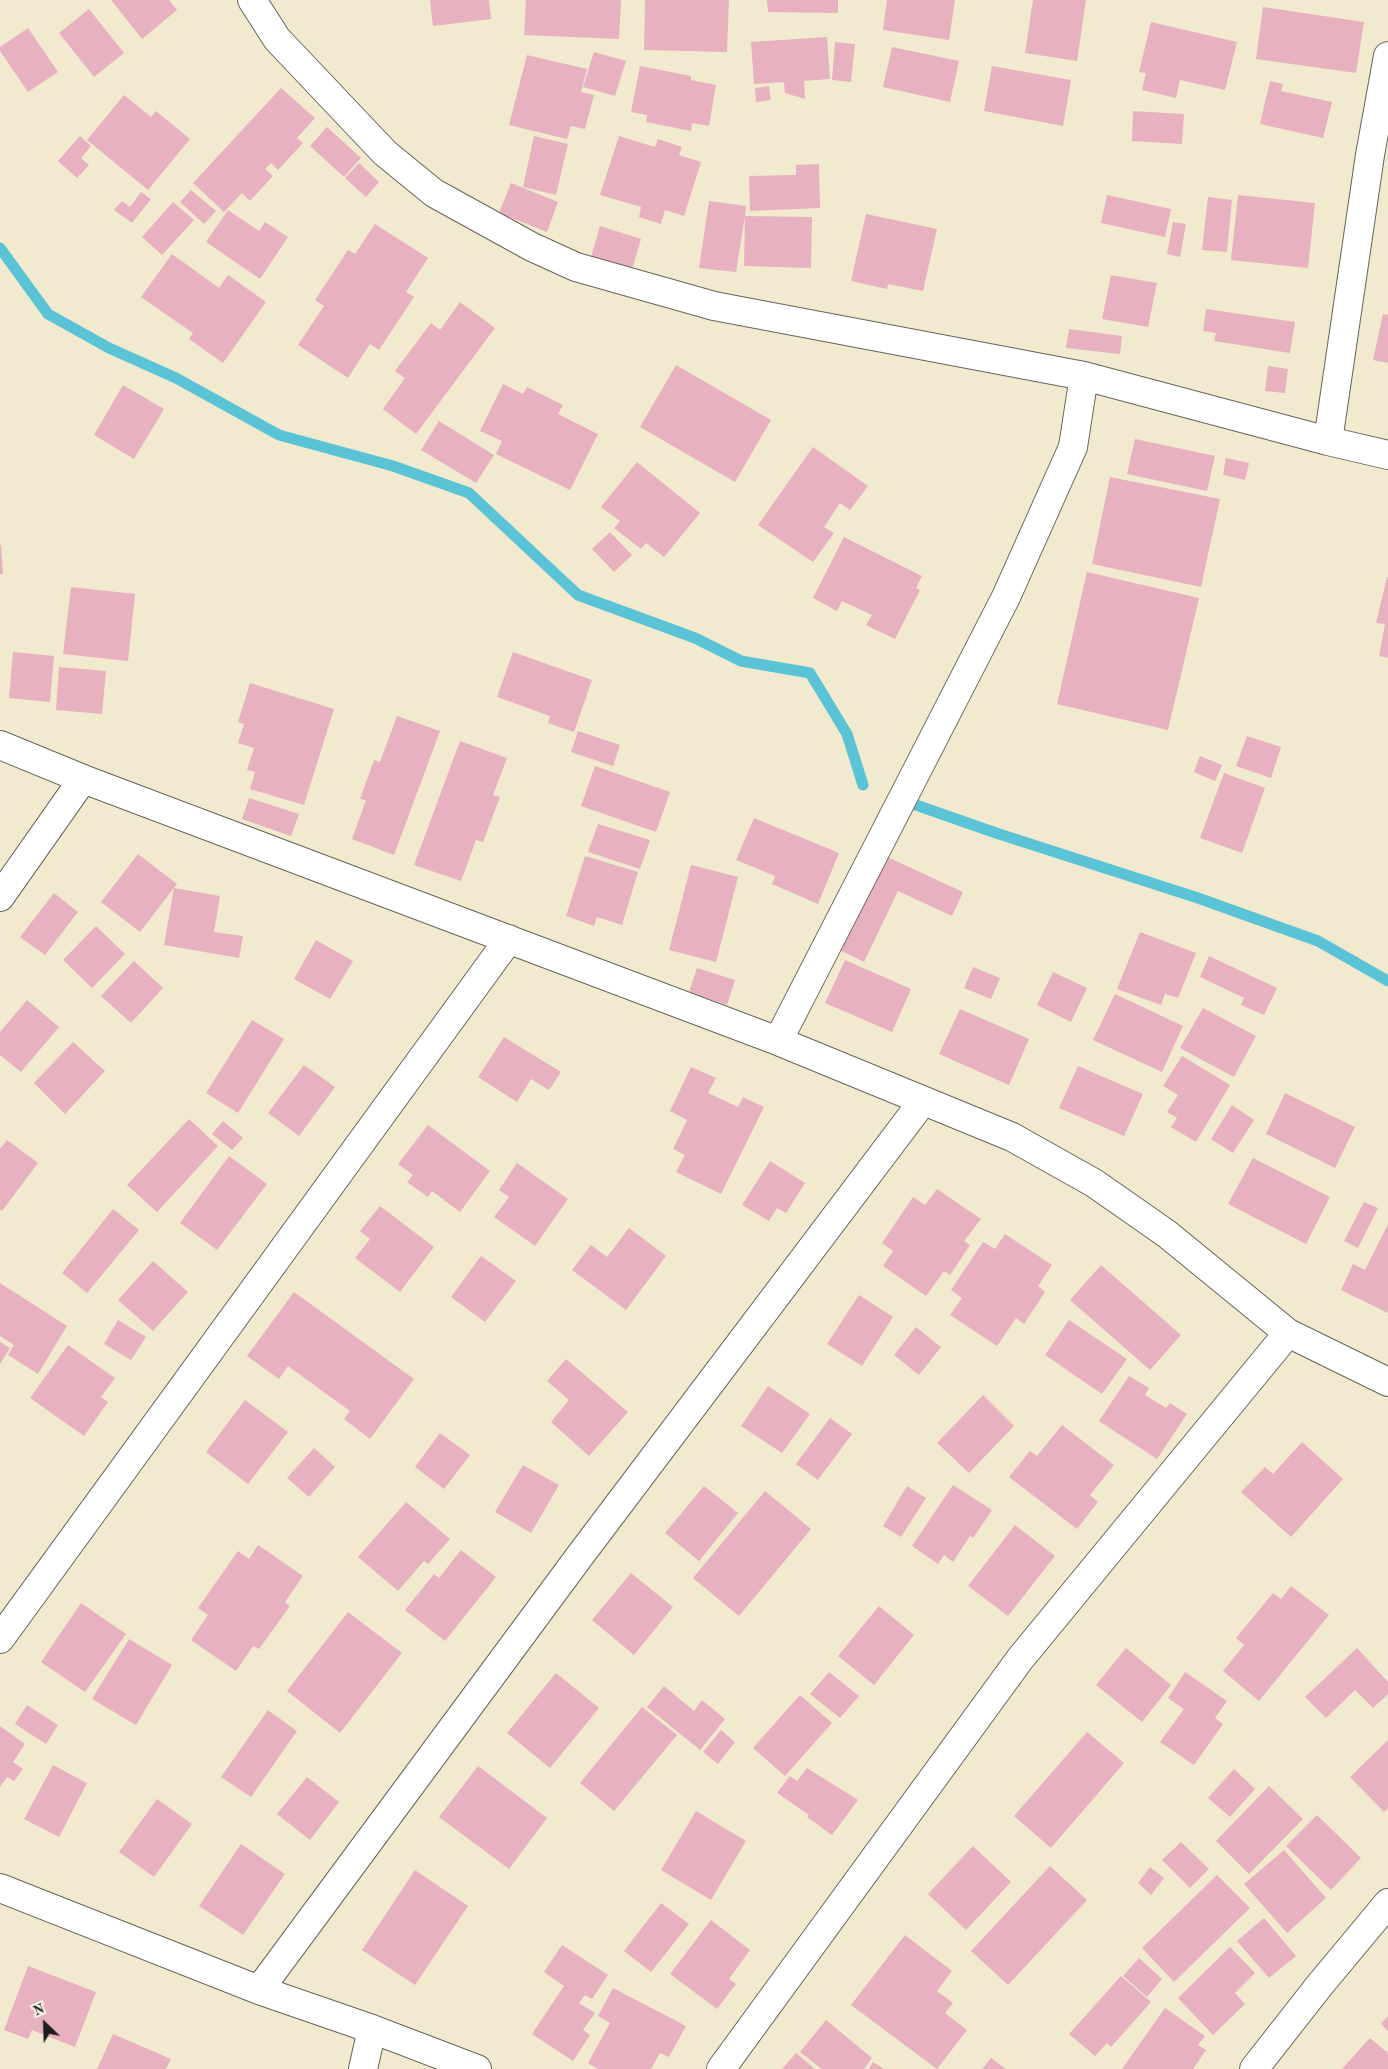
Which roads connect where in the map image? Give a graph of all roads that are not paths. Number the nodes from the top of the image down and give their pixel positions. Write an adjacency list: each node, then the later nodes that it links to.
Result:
1 (252, 0): 3 (street)
2 (1388, 56): 4 (street)
3 (1084, 376): 4 (street); 10 (street)
4 (1328, 441): 5 (street)
5 (1388, 455)
6 (0, 745): 7 (street)
7 (83, 778): 8 (street); 9 (street)
8 (0, 897)
9 (509, 939): 10 (street); 14 (street)
10 (778, 1041): 11 (street)
11 (923, 1101): 12 (street); 17 (street)
12 (1288, 1333): 13 (street); 21 (street)
13 (1388, 1382)
14 (0, 1640)
15 (0, 1888): 17 (street)
16 (1388, 1903): 22 (street)
17 (260, 1990): 18 (street)
18 (372, 2029): 19 (street); 20 (street)
19 (363, 2069)
20 (477, 2069)
21 (721, 2069)
22 (1254, 2069)

